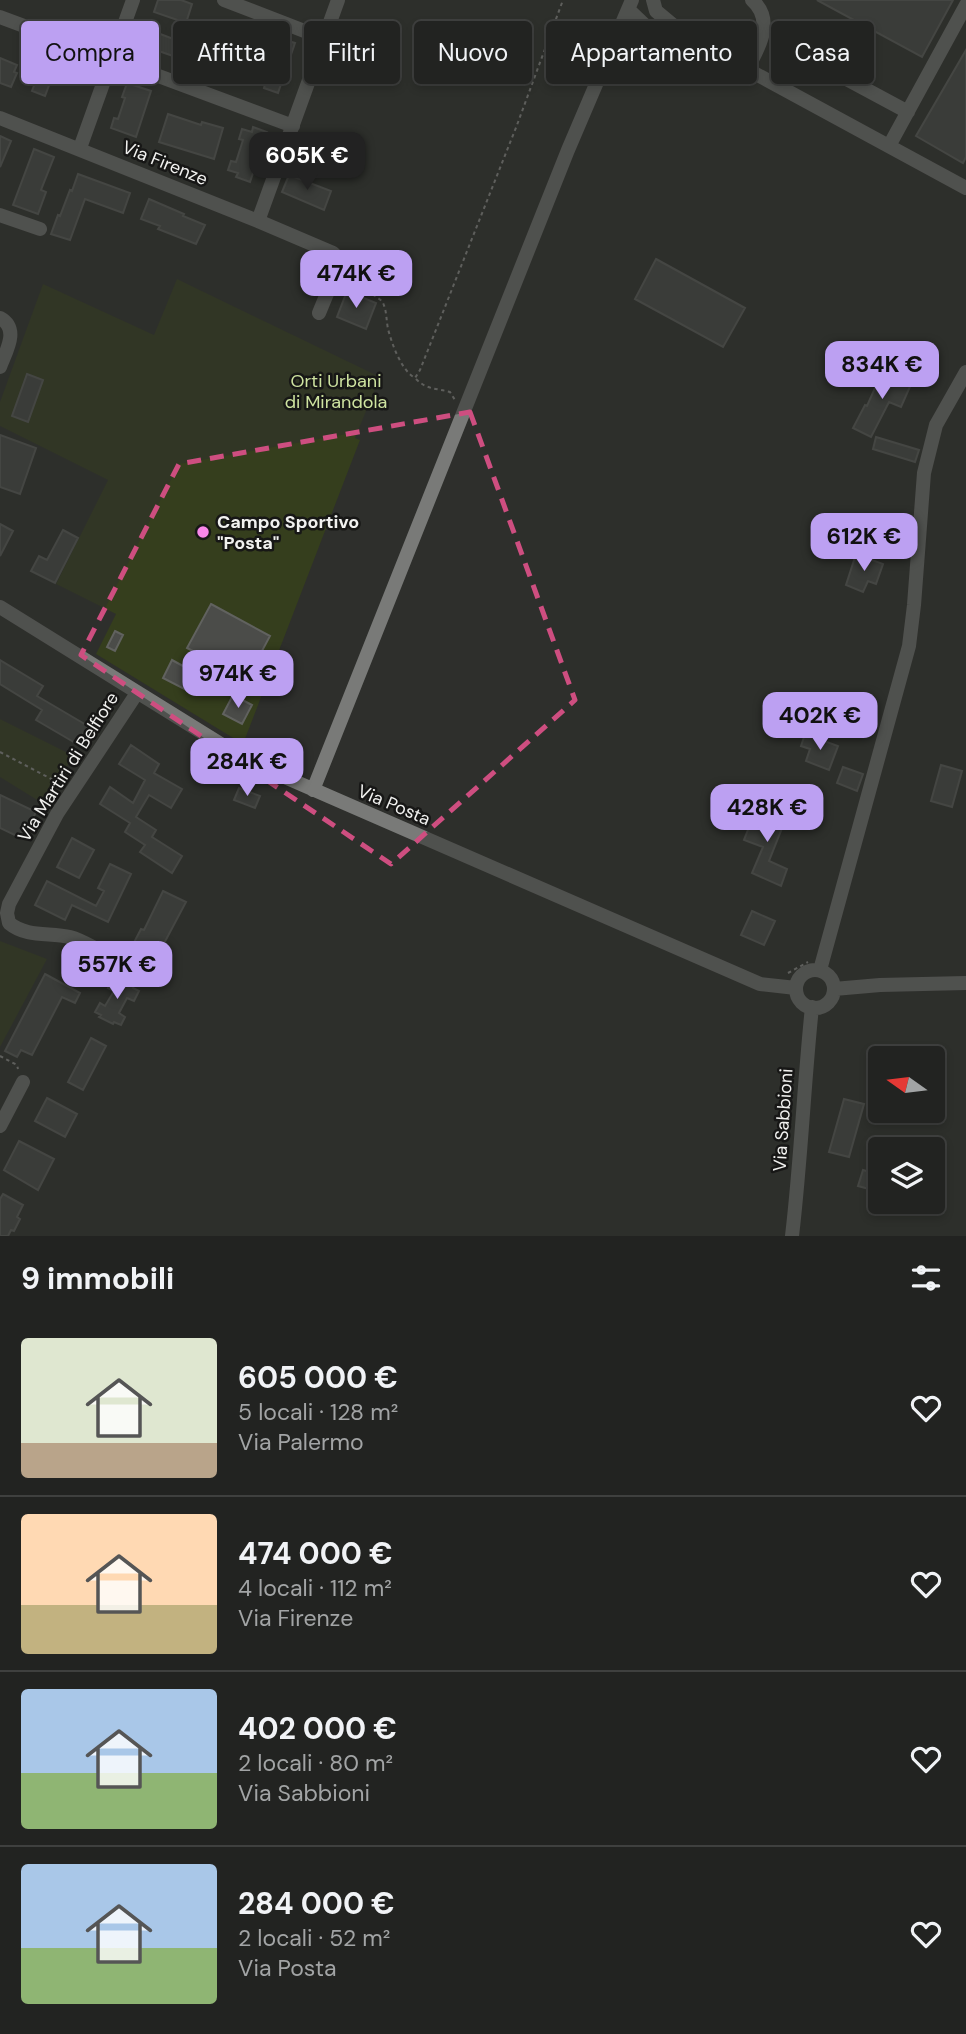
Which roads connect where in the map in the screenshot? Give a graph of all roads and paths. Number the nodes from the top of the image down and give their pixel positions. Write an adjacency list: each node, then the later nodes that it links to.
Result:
1 (133, 0): 10 (street)
2 (224, 0): 15 (street)
3 (338, 0): 11 (street)
4 (563, 0): 37 (path)
5 (752, 0): 16 (street)
6 (630, 5): 7 (street); 12 (street)
7 (654, 5): 13 (street)
8 (966, 5): 23 (street)
9 (0, 17): 14 (street)
10 (125, 21)
11 (331, 21)
12 (643, 21)
13 (671, 21)
14 (21, 25)
15 (304, 30)
16 (757, 51)
17 (757, 74): 26 (street)
18 (159, 76): 25 (street)
19 (103, 84): 27 (street)
20 (308, 84): 25 (street)
21 (596, 84): 38 (street)
22 (856, 84): 23 (street)
23 (908, 112): 26 (street)
24 (0, 118): 27 (street, Via Firenze)
25 (293, 126): 30 (street)
26 (889, 146): 28 (street)
27 (80, 148): 30 (street, Via Firenze)
28 (966, 188)
29 (0, 215): 31 (street)
30 (258, 221): 32 (street, Via Firenze)
31 (40, 229)
32 (336, 272): 33 (street); 37 (path)
33 (319, 313)
34 (5, 322): 35 (street)
35 (0, 367)
36 (966, 372): 45 (street)
37 (415, 378): 38 (path)
38 (465, 409): 43 (street)
39 (0, 607): 40 (street, Via Posta)
40 (137, 693): 42 (street, Via Martiri di Belfiore); 43 (street, Via Posta)
41 (0, 752): 42 (path)
42 (72, 790): 44 (street, Via Martiri di Belfiore)
43 (313, 790): 48 (street, Via Posta)
44 (102, 952)
45 (814, 966): 46 (path); 48 (street); 49 (street)
46 (787, 973)
47 (966, 983): 49 (street)
48 (796, 988): 50 (street)
49 (834, 989): 50 (street)
50 (812, 1007): 54 (street, Via Sabbioni)
51 (0, 1056): 52 (path)
52 (23, 1082): 53 (street)
53 (0, 1126)
54 (792, 1236)

